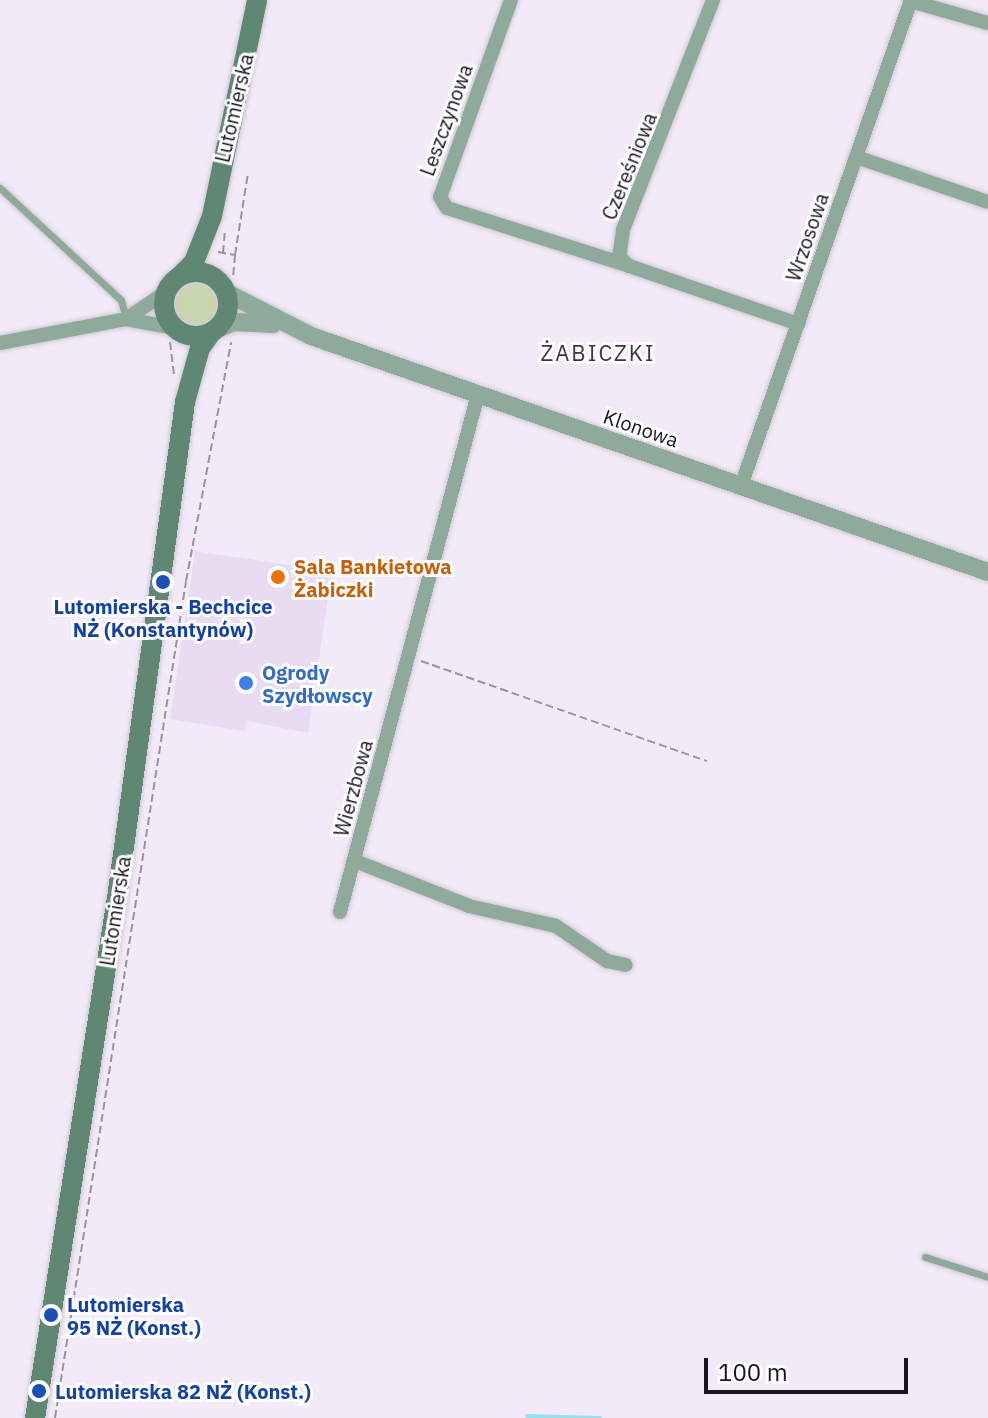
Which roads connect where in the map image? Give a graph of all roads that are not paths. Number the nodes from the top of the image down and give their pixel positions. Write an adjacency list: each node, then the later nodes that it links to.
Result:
1 (257, 0): 9 (main road, Lutomierska)
2 (511, 0): 10 (street, Leszczynowa)
3 (713, 0): 10 (street, Czereśniowa)
4 (910, 0): 5 (street); 6 (street, Wrzosowa)
5 (988, 23)
6 (856, 157): 8 (street); 16 (street, Wrzosowa)
7 (0, 188): 14 (lane)
8 (988, 202)
9 (212, 216): 11 (main road, Lutomierska); 12 (main road, Lutomierska)
10 (629, 266): 16 (street)
11 (181, 275): 12 (main road); 13 (main road)
12 (227, 288): 15 (street, Klonowa); 18 (main road)
13 (166, 292): 14 (street); 17 (main road)
14 (126, 319): 17 (street); 19 (street)
15 (279, 324): 18 (street, Klonowa); 20 (street, Klonowa)
16 (798, 324): 22 (street, Wrzosowa)
17 (174, 328): 18 (main road); 21 (main road, Lutomierska)
18 (221, 334): 21 (main road, Lutomierska)
19 (0, 343)
20 (478, 394): 22 (street, Klonowa); 24 (street, Wierzbowa)
21 (185, 402): 29 (main road, Lutomierska)
22 (741, 486): 23 (street, Klonowa)
23 (988, 572)
24 (355, 861): 25 (street, Wierzbowa); 26 (street)
25 (340, 912)
26 (626, 965)
27 (925, 1257): 28 (lane)
28 (988, 1277)
29 (35, 1418)

